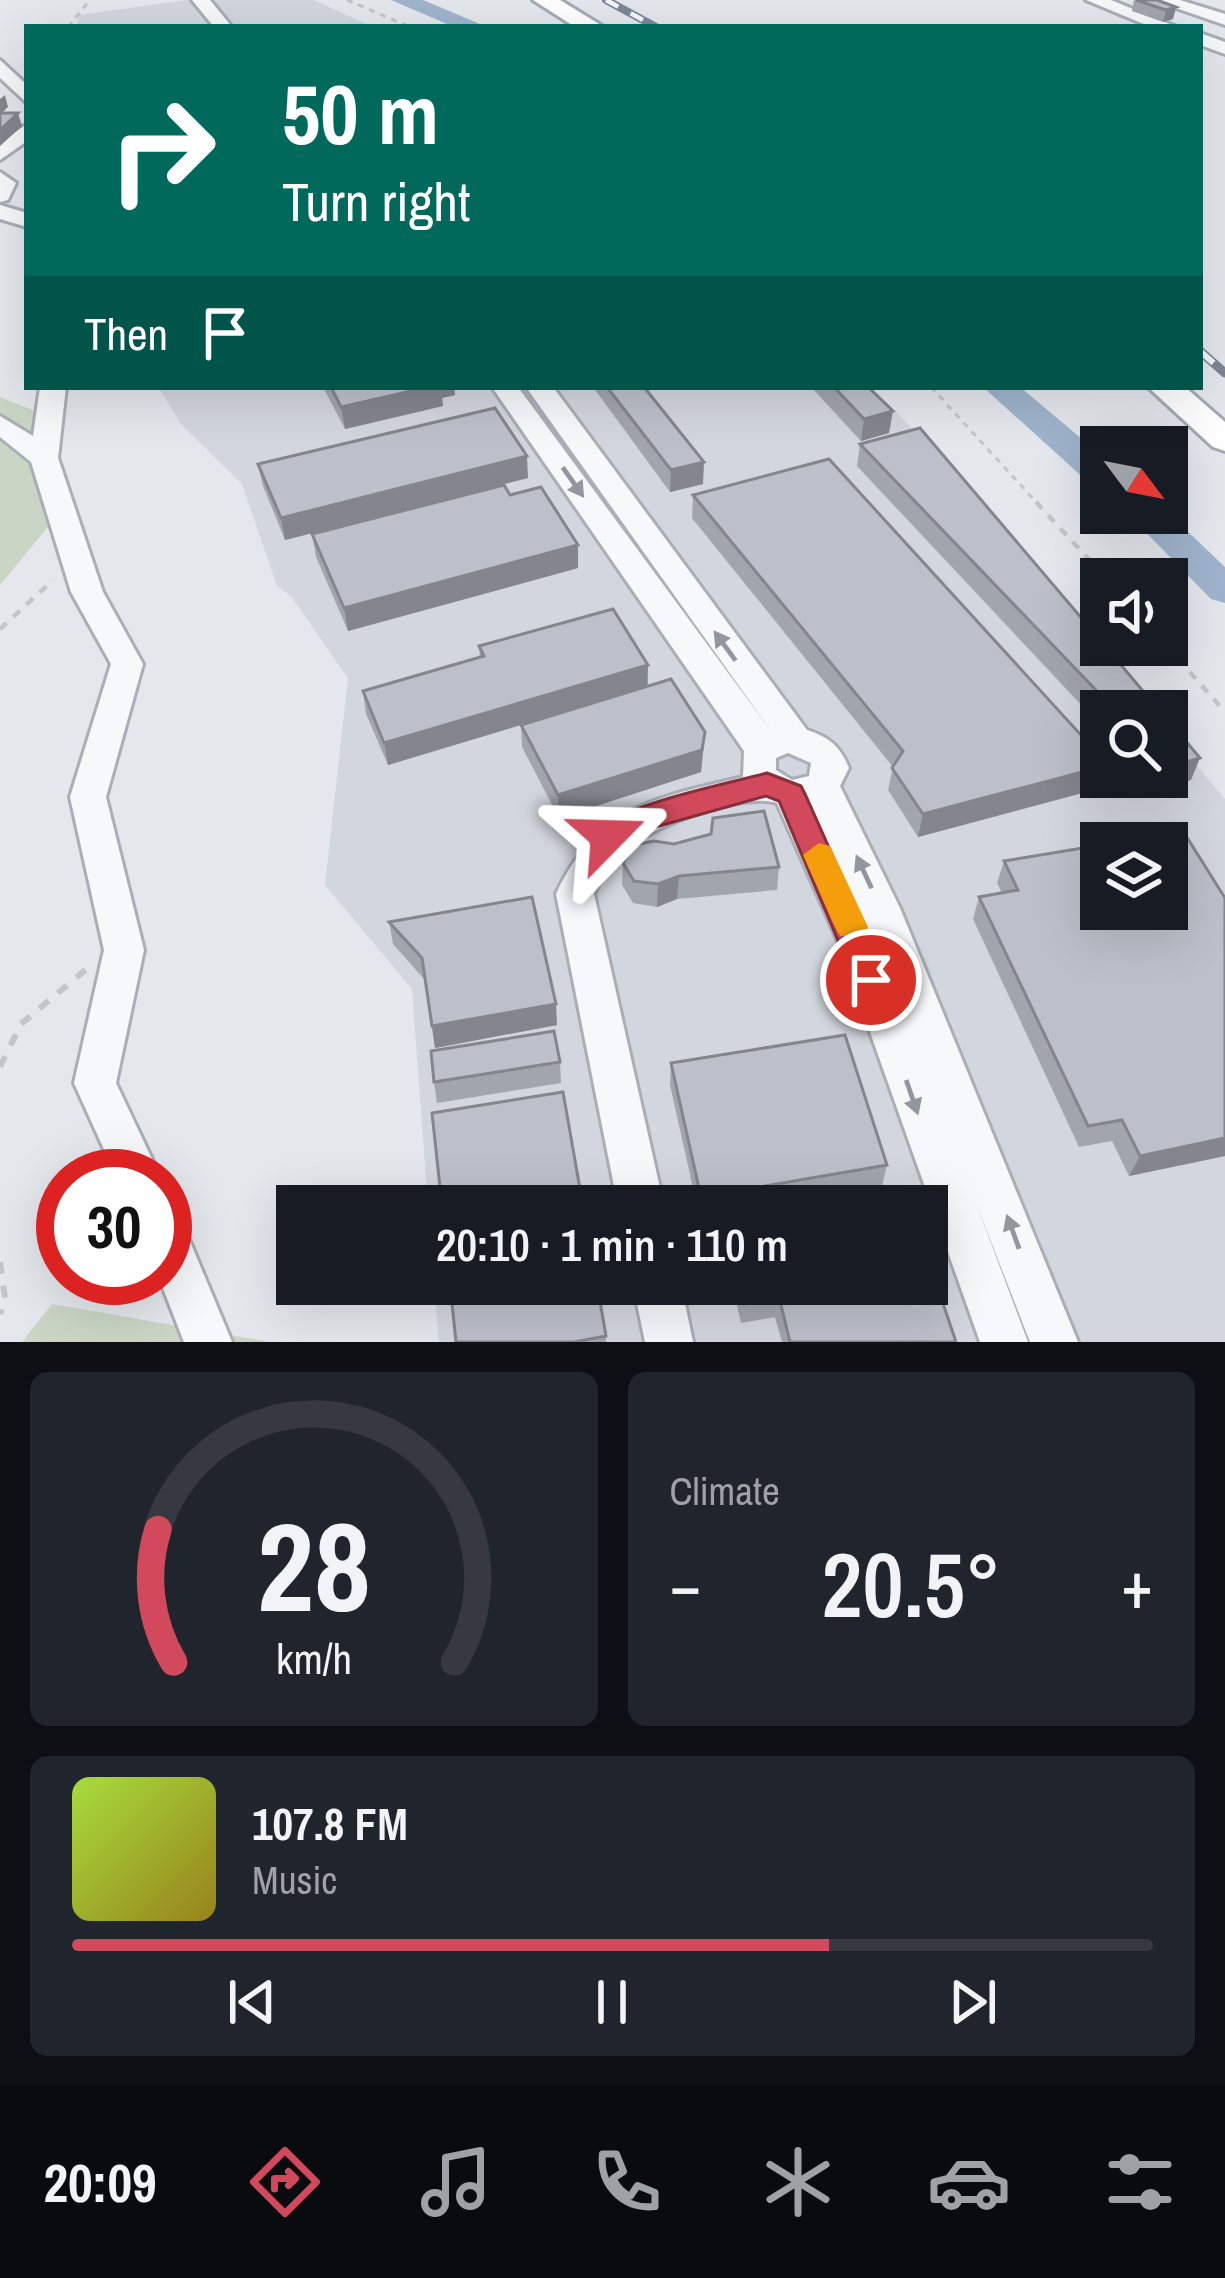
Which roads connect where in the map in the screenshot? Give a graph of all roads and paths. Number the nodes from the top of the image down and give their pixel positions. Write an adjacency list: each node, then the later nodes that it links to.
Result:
1 (90, 0): 8 (path)
2 (201, 0): 9 (street)
3 (347, 0): 10 (path)
4 (544, 0): 11 (main road)
5 (1162, 0): 7 (street)
6 (1100, 1): 12 (street)
7 (1225, 20)
8 (70, 24)
9 (221, 24)
10 (403, 24)
11 (587, 24)
12 (1160, 24)
13 (0, 66): 14 (street)
14 (24, 94)
15 (24, 133): 16 (street)
16 (0, 154)
17 (0, 178): 18 (street)
18 (0, 194)
19 (53, 390): 26 (street)
20 (508, 390): 32 (street, one-way to 32)
21 (541, 390): 32 (street, one-way to 21)
22 (934, 390): 27 (path)
23 (1169, 390): 25 (main road)
24 (0, 424): 26 (street)
25 (1225, 440)
26 (44, 458): 28 (street)
27 (1088, 558)
28 (76, 559): 29 (path); 33 (street)
29 (0, 629)
30 (1184, 666): 31 (path)
31 (1225, 712)
32 (787, 771): 36 (street); 43 (street, one-way to 43); 44 (street, one-way to 32)
33 (122, 939): 34 (path); 35 (street)
34 (0, 1067)
35 (126, 1149)
36 (637, 1185)
37 (0, 1262): 40 (path)
38 (192, 1303): 41 (street)
39 (661, 1305): 42 (street)
40 (0, 1314)
41 (208, 1342)
42 (669, 1342)
43 (1004, 1342)
44 (1054, 1342)

